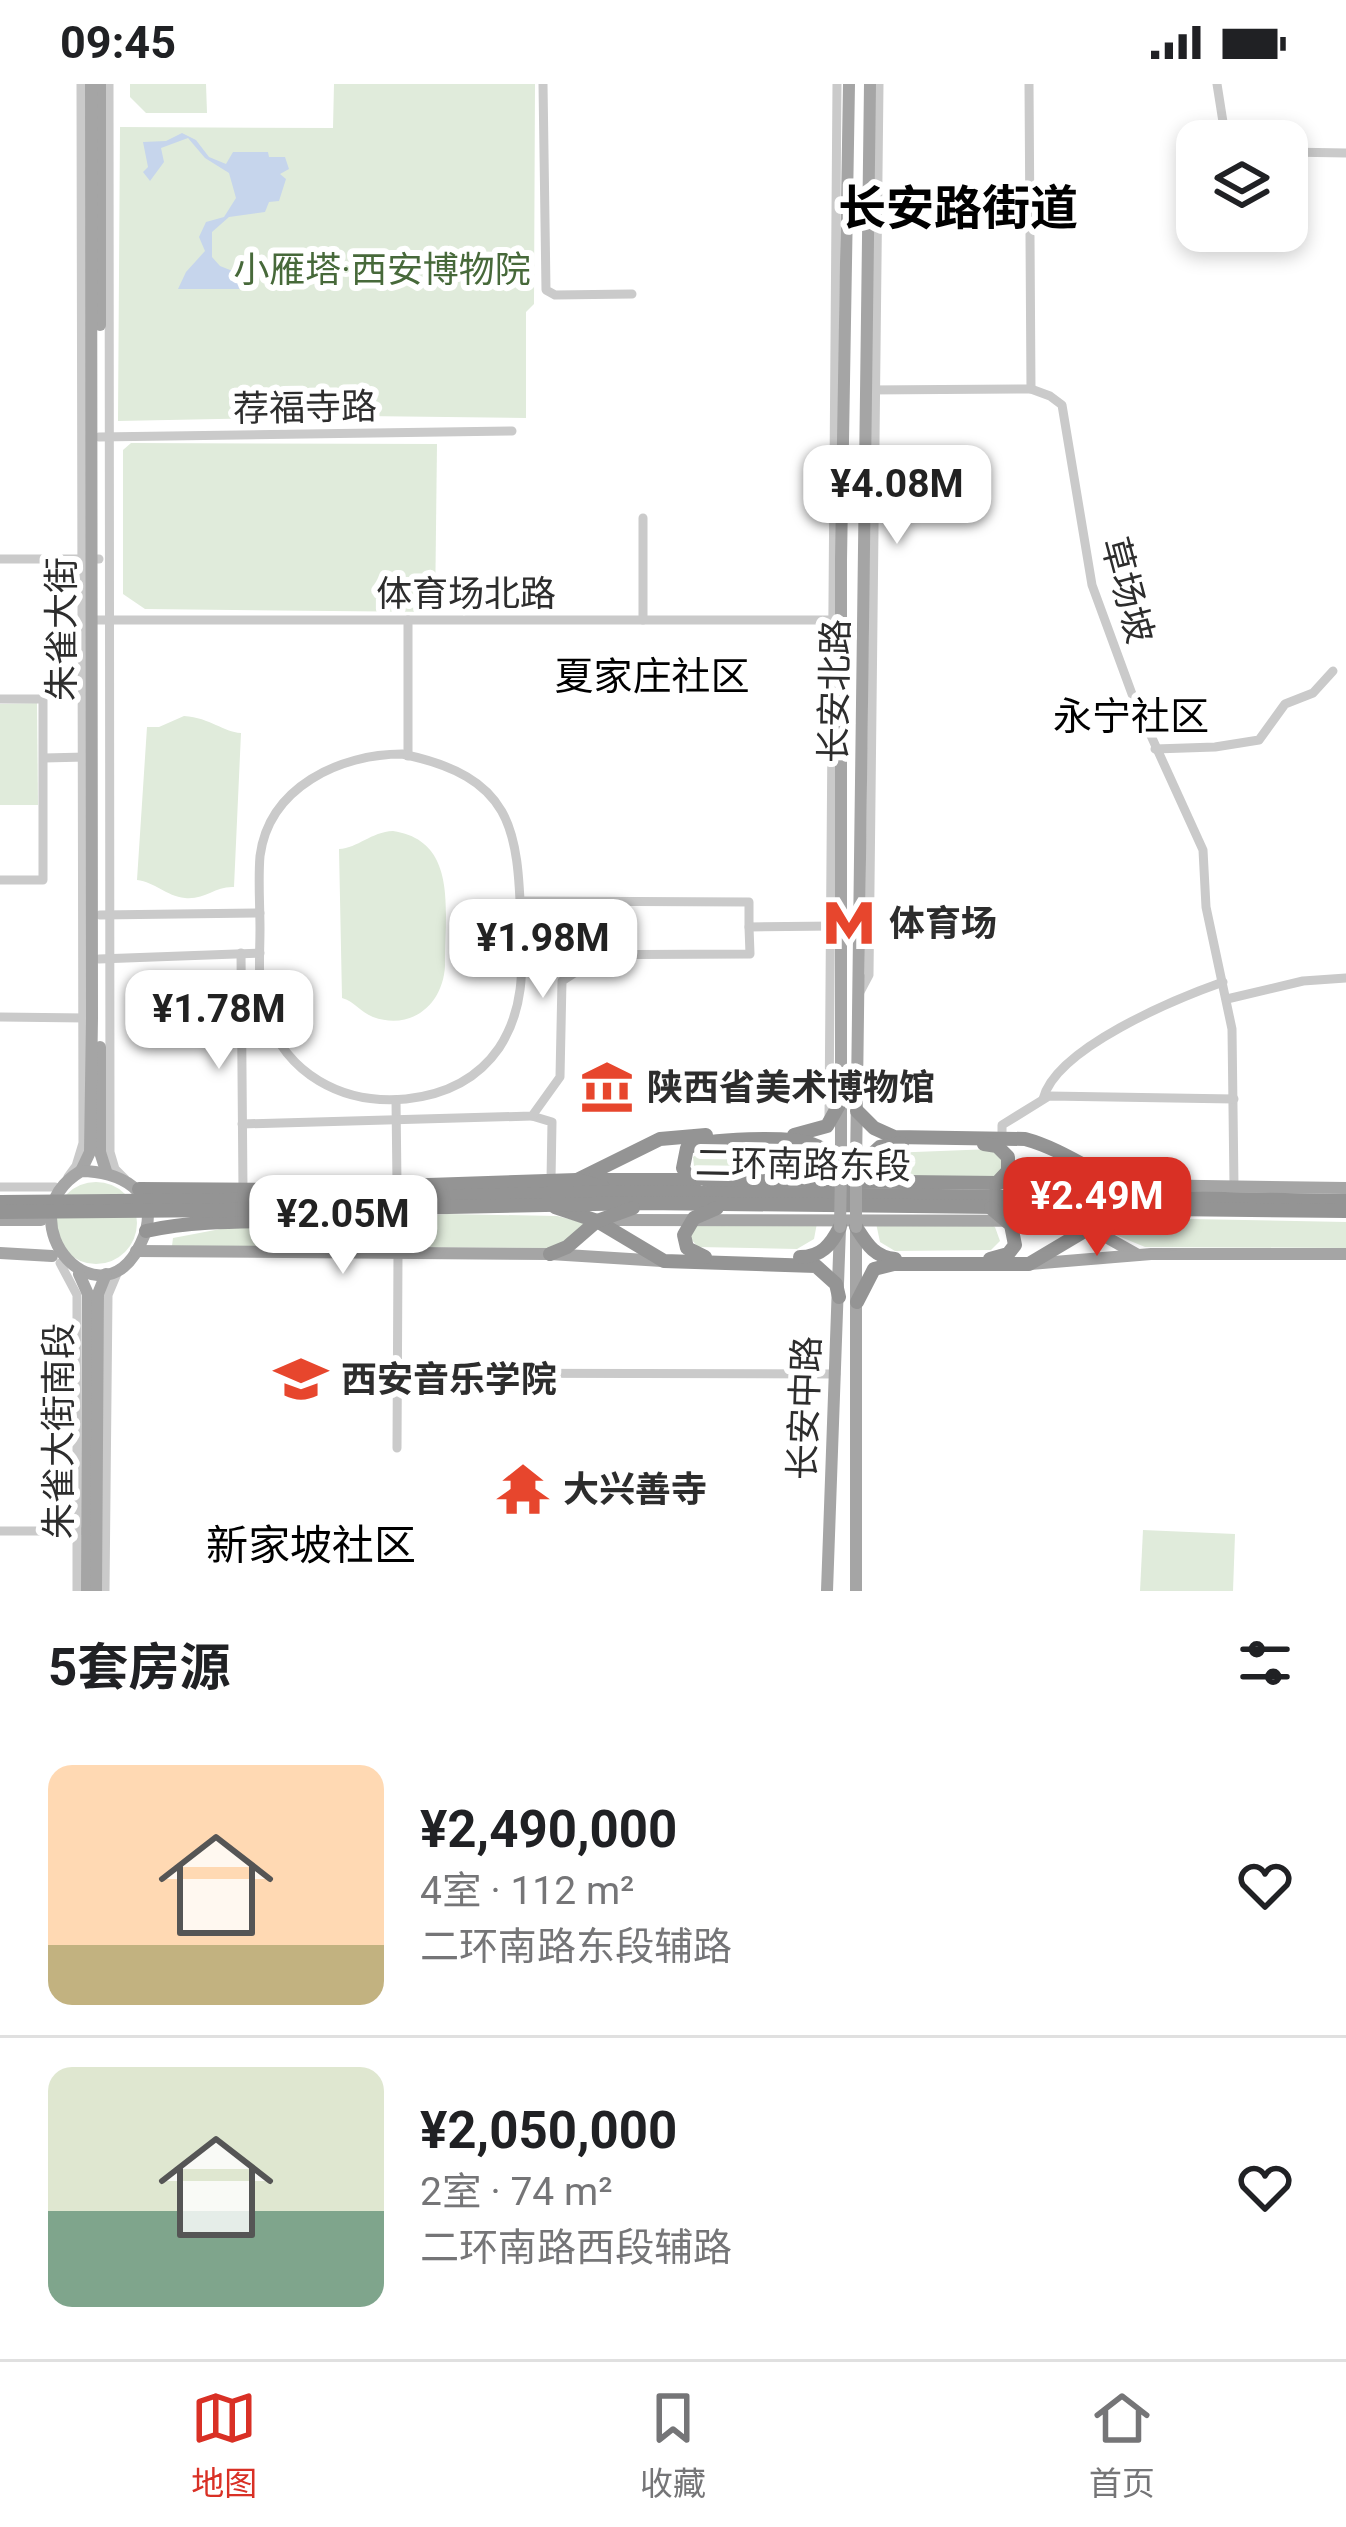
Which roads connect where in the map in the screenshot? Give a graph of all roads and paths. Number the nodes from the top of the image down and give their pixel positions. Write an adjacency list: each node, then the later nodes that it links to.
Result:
1 (81, 84): 21 (street)
2 (95, 84): 18 (main road, 朱雀大街); 21 (main road, 朱雀大街)
3 (109, 84): 18 (street)
4 (543, 84): 14 (street)
5 (837, 84): 25 (street)
6 (850, 84): 25 (main road, 长安北路)
7 (870, 84): 16 (main road, 长安北路)
8 (879, 84): 16 (street)
9 (1029, 84): 15 (street)
10 (1217, 84): 11 (street)
11 (1223, 120)
12 (1308, 152): 13 (street)
13 (1346, 153)
14 (632, 295)
15 (1031, 389): 16 (street); 28 (street, 草场坡)
16 (872, 390): 52 (main road, 长安北路)
17 (512, 431): 18 (street, 荐福寺路)
18 (104, 437): 21 (main road, 朱雀大街); 22 (street)
19 (643, 518): 24 (street)
20 (0, 559): 21 (street)
21 (90, 559): 22 (main road, 朱雀大街); 30 (street)
22 (100, 620): 23 (street, 体育场北路); 30 (main road, 朱雀大街); 35 (main road, 朱雀大街)
23 (408, 620): 24 (street, 体育场北路); 29 (street)
24 (643, 620): 25 (street, 体育场北路)
25 (837, 620): 36 (main road, 长安北路)
26 (1333, 670): 28 (street)
27 (0, 699): 31 (street)
28 (1155, 749): 44 (street, 草场坡)
29 (408, 756): 33 (street); 34 (street)
30 (87, 757): 31 (street); 47 (main road, 朱雀大街)
31 (44, 758): 32 (street)
32 (0, 880)
33 (520, 901): 37 (street); 40 (street)
34 (260, 913): 35 (street); 39 (street)
35 (105, 915): 42 (main road, 朱雀大街)
36 (836, 926): 37 (street); 51 (main road, 长安北路); 55 (street)
37 (749, 927): 41 (street)
38 (241, 953): 39 (street); 42 (street); 56 (street)
39 (260, 953): 50 (street)
40 (522, 955): 41 (street); 50 (street)
41 (592, 955): 53 (street)
42 (105, 959): 59 (main road, 朱雀大街); 61 (street)
43 (1346, 978): 45 (street)
44 (1223, 982): 45 (street, 草场坡); 48 (street)
45 (1227, 999): 49 (street, 草场坡)
46 (0, 1017): 47 (street)
47 (87, 1018): 60 (main road, 朱雀大街)
48 (1042, 1099): 49 (street); 57 (street)
49 (1234, 1099): 68 (street, 草场坡)
50 (396, 1100): 54 (street)
51 (840, 1102): 55 (highway); 58 (main road, 长安北路)
52 (857, 1111): 57 (highway); 58 (main road, 长安北路)
53 (532, 1116): 54 (street); 62 (street)
54 (398, 1122): 56 (street); 67 (street)
55 (829, 1123): 63 (highway)
56 (242, 1124): 71 (street)
57 (1002, 1138): 66 (highway)
58 (849, 1169): 64 (highway); 65 (highway); 93 (main road, 长安北路, bridge)
59 (106, 1171): 60 (main road); 61 (main road)
60 (75, 1174): 73 (main road)
61 (125, 1179): 70 (main road)
62 (551, 1180): 63 (highway); 67 (highway)
63 (577, 1180): 64 (highway); 74 (highway)
64 (708, 1180): 65 (highway)
65 (999, 1183): 66 (main road); 77 (highway)
66 (1113, 1183): 68 (main road); 83 (highway)
67 (397, 1184): 72 (highway)
68 (1234, 1186): 69 (main road)
69 (1346, 1188)
70 (139, 1189): 71 (highway); 94 (main road)
71 (243, 1190): 72 (highway)
72 (280, 1190): 75 (highway)
73 (51, 1191): 76 (main road); 90 (main road)
74 (619, 1192): 75 (highway); 77 (highway, 二环南路东段)
75 (471, 1194): 80 (highway)
76 (0, 1195): 80 (highway, bridge)
77 (970, 1196): 83 (highway, 二环南路东段)
78 (1346, 1201): 83 (highway, 二环南路东段)
79 (643, 1203): 81 (highway, 二环南路东段); 82 (highway, 二环南路东段); 92 (highway)
80 (351, 1204): 84 (highway); 88 (highway, bridge)
81 (544, 1204): 84 (highway, 二环南路东段); 92 (highway)
82 (735, 1204): 86 (highway, 二环南路东段); 89 (highway)
83 (1157, 1206): 85 (highway); 87 (highway); 91 (highway)
84 (439, 1207): 94 (highway)
85 (1187, 1208): 86 (highway, 二环南路东段); 87 (highway, 二环南路东段)
86 (998, 1213): 89 (main road); 91 (highway); 91 (main road); 93 (highway)
87 (1346, 1214)
88 (0, 1216): 90 (main road)
89 (694, 1218): 92 (main road); 93 (highway)
90 (41, 1220): 101 (main road)
91 (1095, 1221): 100 (main road); 104 (highway)
92 (597, 1222): 98 (highway); 102 (highway)
93 (848, 1227): 107 (main road, 长安中路); 108 (main road, 长安中路)
94 (146, 1231): 95 (main road)
95 (136, 1251): 97 (main road); 103 (main road)
96 (0, 1253): 101 (main road)
97 (398, 1253): 98 (main road); 109 (street)
98 (550, 1254): 102 (main road)
99 (1346, 1254): 100 (main road)
100 (1139, 1255): 104 (main road)
101 (56, 1259): 105 (main road); 113 (street)
102 (664, 1261): 107 (highway)
103 (123, 1264): 106 (main road); 116 (street)
104 (1029, 1264): 108 (highway)
105 (79, 1274): 106 (main road); 113 (main road, 朱雀大街南段)
106 (106, 1274): 113 (main road, 朱雀大街南段)
107 (839, 1297): 110 (main road, 长安中路)
108 (857, 1302): 118 (main road, 长安中路)
109 (398, 1373): 110 (street); 111 (street)
110 (836, 1374): 117 (main road, 长安中路)
111 (397, 1448)
112 (0, 1531): 113 (street)
113 (87, 1531): 114 (street); 115 (main road, 朱雀大街南段); 116 (main road, 朱雀大街南段)
114 (77, 1591)
115 (87, 1591)
116 (100, 1591)
117 (827, 1591)
118 (856, 1591)

